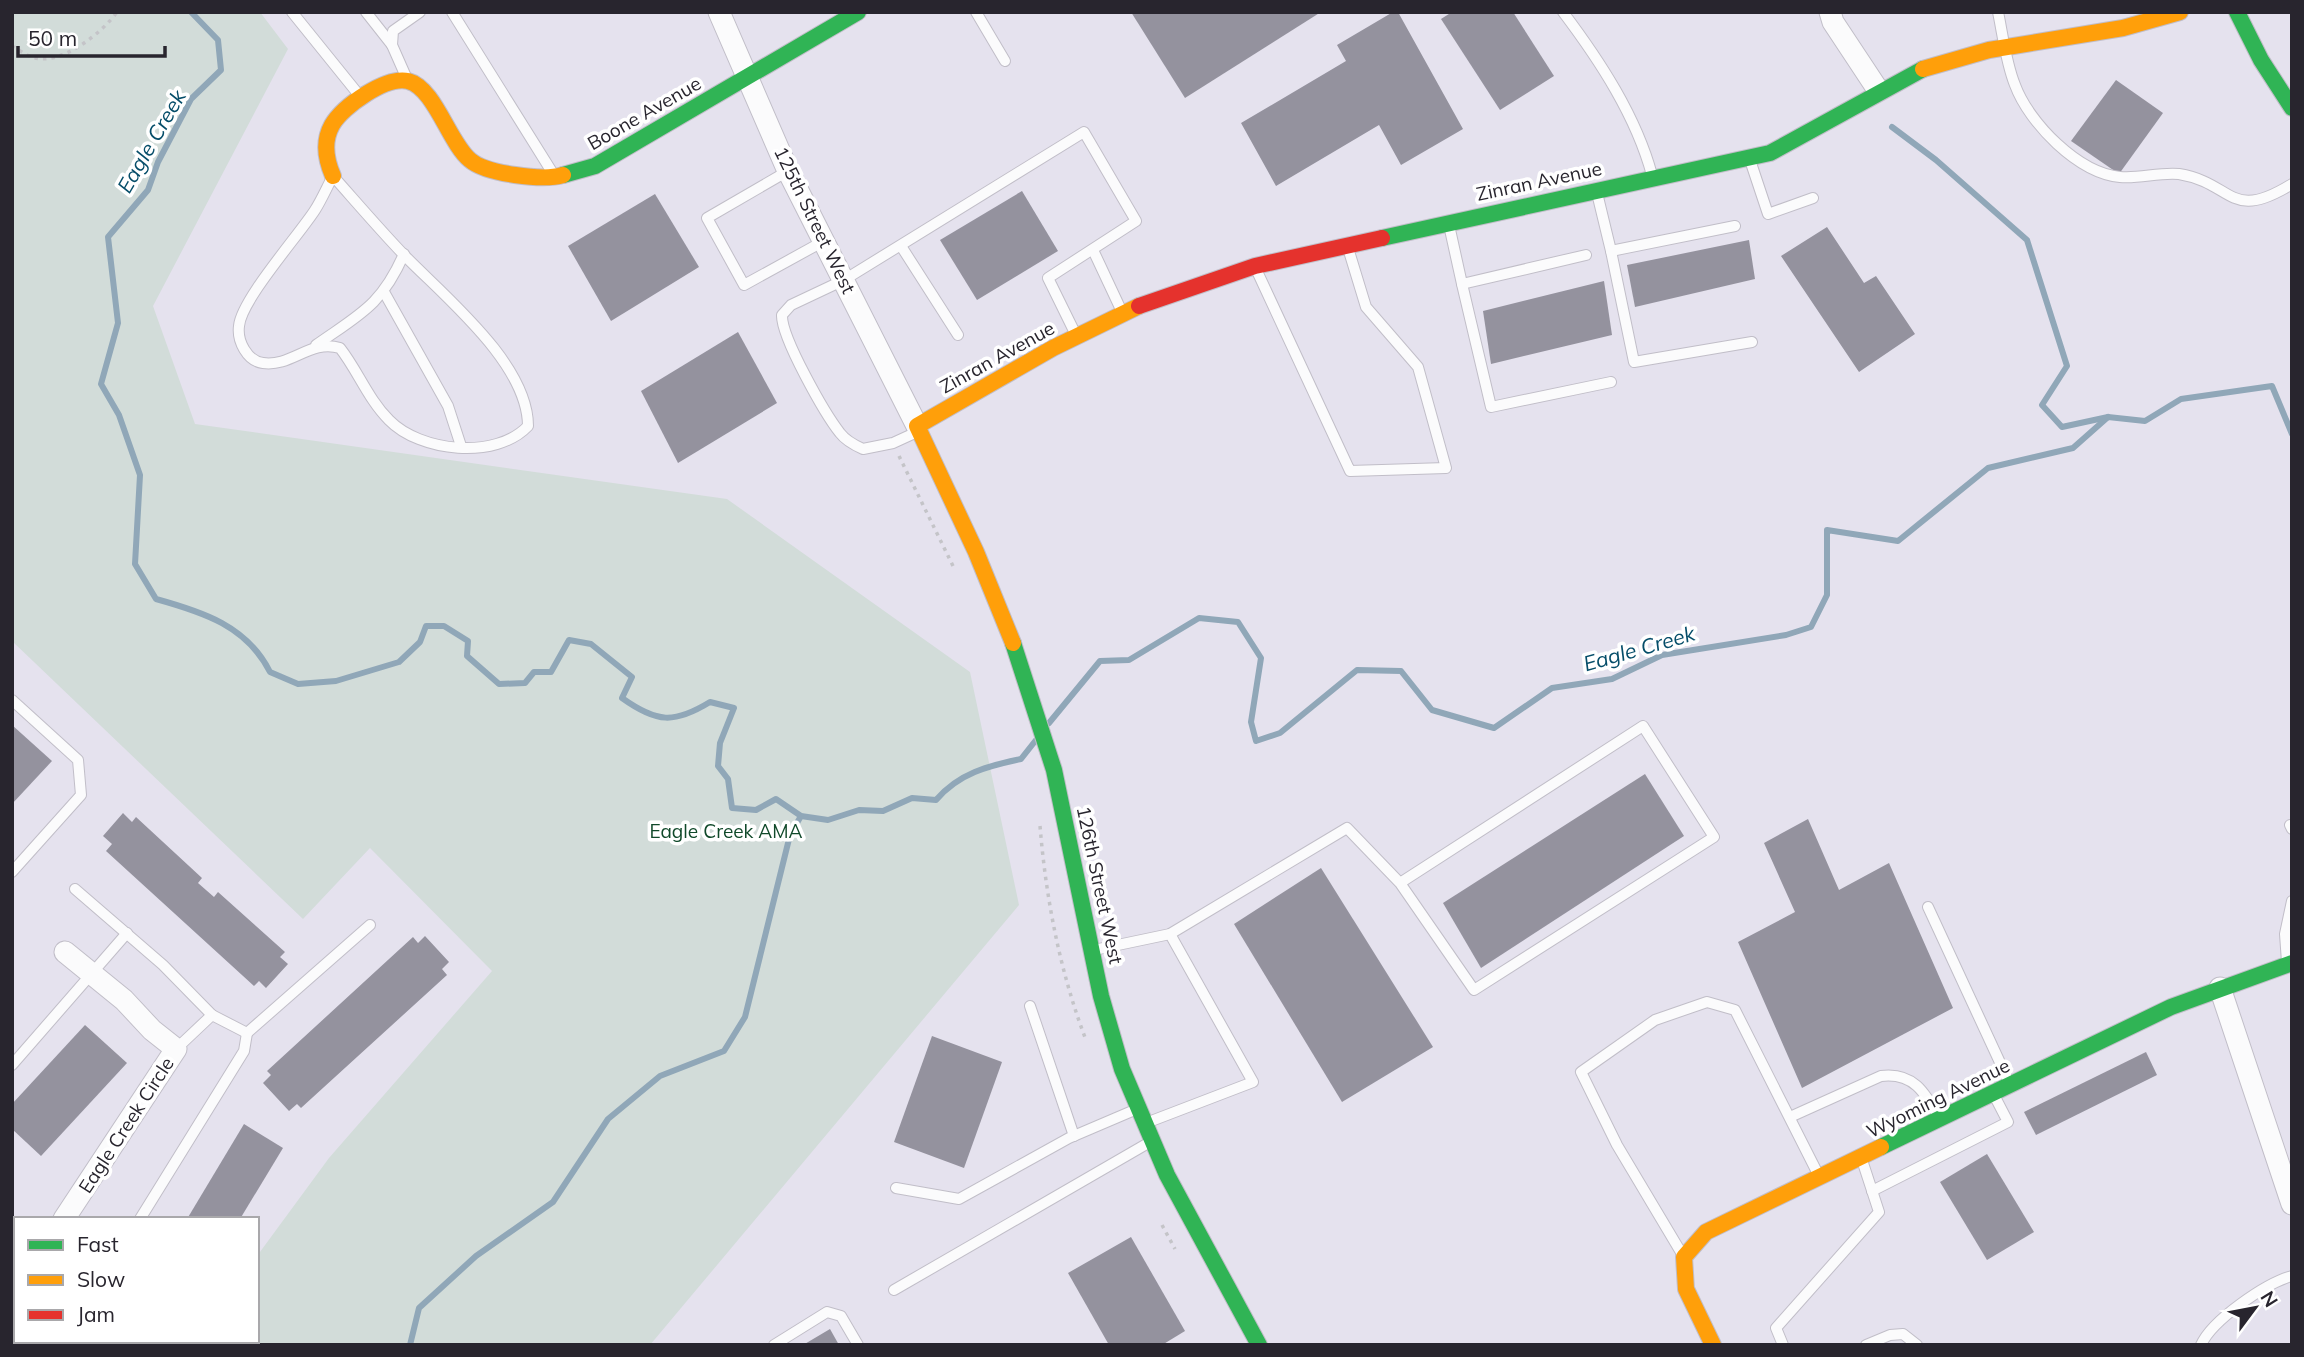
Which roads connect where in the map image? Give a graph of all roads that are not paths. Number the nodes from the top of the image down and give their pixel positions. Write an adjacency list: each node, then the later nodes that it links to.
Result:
1 (292, 12): 19 (lane)
2 (366, 12): 13 (lane)
3 (420, 12): 13 (lane)
4 (452, 12): 24 (lane)
5 (719, 12): 16 (street, 125th Street West)
6 (858, 12): 16 (street, Boone Avenue)
7 (976, 12): 15 (lane)
8 (1563, 12): 25 (lane)
9 (1830, 12): 18 (street)
10 (1998, 12): 14 (lane)
11 (2180, 12): 14 (street, Zinran Avenue)
12 (2238, 12): 20 (street)
13 (392, 45): 17 (lane)
14 (2005, 45): 18 (street, Zinran Avenue); 26 (lane)
15 (1005, 61)
16 (749, 77): 22 (street, 125th Street West); 24 (street, Boone Avenue)
17 (408, 81): 19 (street); 24 (street, Boone Avenue)
18 (1878, 90): 21 (street, Zinran Avenue)
19 (361, 97): 23 (street)
20 (2292, 108)
21 (1749, 158): 25 (street, Zinran Avenue); 28 (lane)
22 (788, 171): 31 (street, 125th Street West); 31 (lane)
23 (333, 176): 36 (lane); 46 (lane)
24 (555, 177)
25 (1653, 178): 27 (street, Zinran Avenue)
26 (2292, 184)
27 (1597, 190): 29 (street, Zinran Avenue); 35 (lane)
28 (1813, 198)
29 (1448, 222): 32 (street, Zinran Avenue); 40 (lane)
30 (1735, 226): 35 (lane)
31 (824, 241): 39 (street, 125th Street West)
32 (1346, 244): 38 (street, Zinran Avenue); 38 (lane)
33 (901, 246): 34 (lane); 39 (lane); 43 (lane)
34 (1093, 250): 42 (lane); 44 (lane)
35 (1611, 251): 45 (lane)
36 (404, 254): 41 (lane); 49 (lane)
37 (1586, 255): 40 (lane)
38 (1255, 266): 42 (street, Zinran Avenue)
39 (844, 280): 48 (street, 125th Street West); 48 (lane)
40 (1462, 284): 47 (lane)
41 (384, 292): 46 (lane); 49 (lane)
42 (1123, 314): 44 (street, Zinran Avenue)
43 (958, 335)
44 (1077, 336): 48 (street, Zinran Avenue)
45 (1752, 342)
46 (316, 345): 49 (lane)
47 (1611, 382)
48 (918, 429): 59 (street, 126th Street West)
49 (461, 446)
50 (12, 699): 51 (lane)
51 (12, 872)
52 (1400, 883): 52 (lane); 58 (lane)
53 (75, 889): 57 (lane)
54 (2292, 901): 61 (lane)
55 (1928, 907): 69 (lane)
56 (370, 925): 66 (lane)
57 (127, 933): 62 (lane); 65 (lane)
58 (1170, 934): 59 (lane); 71 (lane)
59 (1091, 950): 71 (street, 126th Street West)
60 (65, 952): 62 (street, Eagle Creek Circle)
61 (2290, 969): 63 (street, Wyoming Avenue)
62 (93, 975): 67 (street, Eagle Creek Circle); 68 (lane)
63 (2220, 988): 69 (street, Wyoming Avenue); 80 (street)
64 (1030, 1006): 74 (lane)
65 (212, 1014): 66 (lane); 67 (lane)
66 (247, 1033): 82 (lane)
67 (176, 1049): 81 (street, Eagle Creek Circle)
68 (12, 1065)
69 (2010, 1086): 70 (street, Wyoming Avenue)
70 (1993, 1094): 73 (street, Wyoming Avenue); 79 (lane)
71 (1142, 1116): 74 (lane); 75 (street, 126th Street West)
72 (1790, 1117): 73 (lane); 77 (lane); 83 (lane)
73 (1941, 1120): 76 (street, Wyoming Avenue)
74 (1074, 1136): 78 (lane)
75 (1153, 1141): 85 (lane); 88 (street, 126th Street West)
76 (1861, 1158): 77 (street, Wyoming Avenue); 79 (lane)
77 (1820, 1178): 83 (street, Wyoming Avenue)
78 (897, 1188)
79 (1872, 1191): 90 (lane)
80 (2292, 1204)
81 (65, 1217)
82 (141, 1217)
83 (1684, 1257): 89 (street)
84 (2292, 1276): 93 (lane)
85 (894, 1290)
86 (774, 1345): 87 (lane)
87 (858, 1345)
88 (1259, 1345)
89 (1713, 1345)
90 (1783, 1345)
91 (1867, 1345): 92 (lane)
92 (1917, 1345)
93 (2201, 1345)

